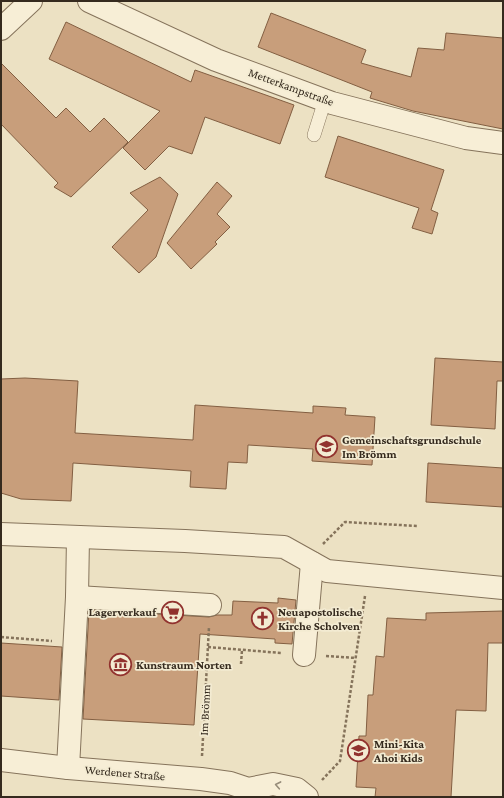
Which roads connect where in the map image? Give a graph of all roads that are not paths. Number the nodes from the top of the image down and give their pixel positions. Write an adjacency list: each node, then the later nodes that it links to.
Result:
1 (31, 1): 3 (street)
2 (89, 1): 4 (street, Metterkampstraße)
3 (1, 29)
4 (325, 100): 5 (lane); 6 (street, Metterkampstraße)
5 (314, 135)
6 (503, 143)
7 (1, 534): 8 (street)
8 (78, 537): 9 (street); 11 (street)
9 (309, 562): 10 (street); 13 (street)
10 (503, 588)
11 (77, 597): 12 (street); 15 (street)
12 (210, 605)
13 (304, 655)
14 (1, 760): 15 (street, Werdener Straße)
15 (68, 768): 16 (street, Werdener Straße)
16 (248, 793): 17 (street, Werdener Straße, one-way to 16)
17 (306, 797)

